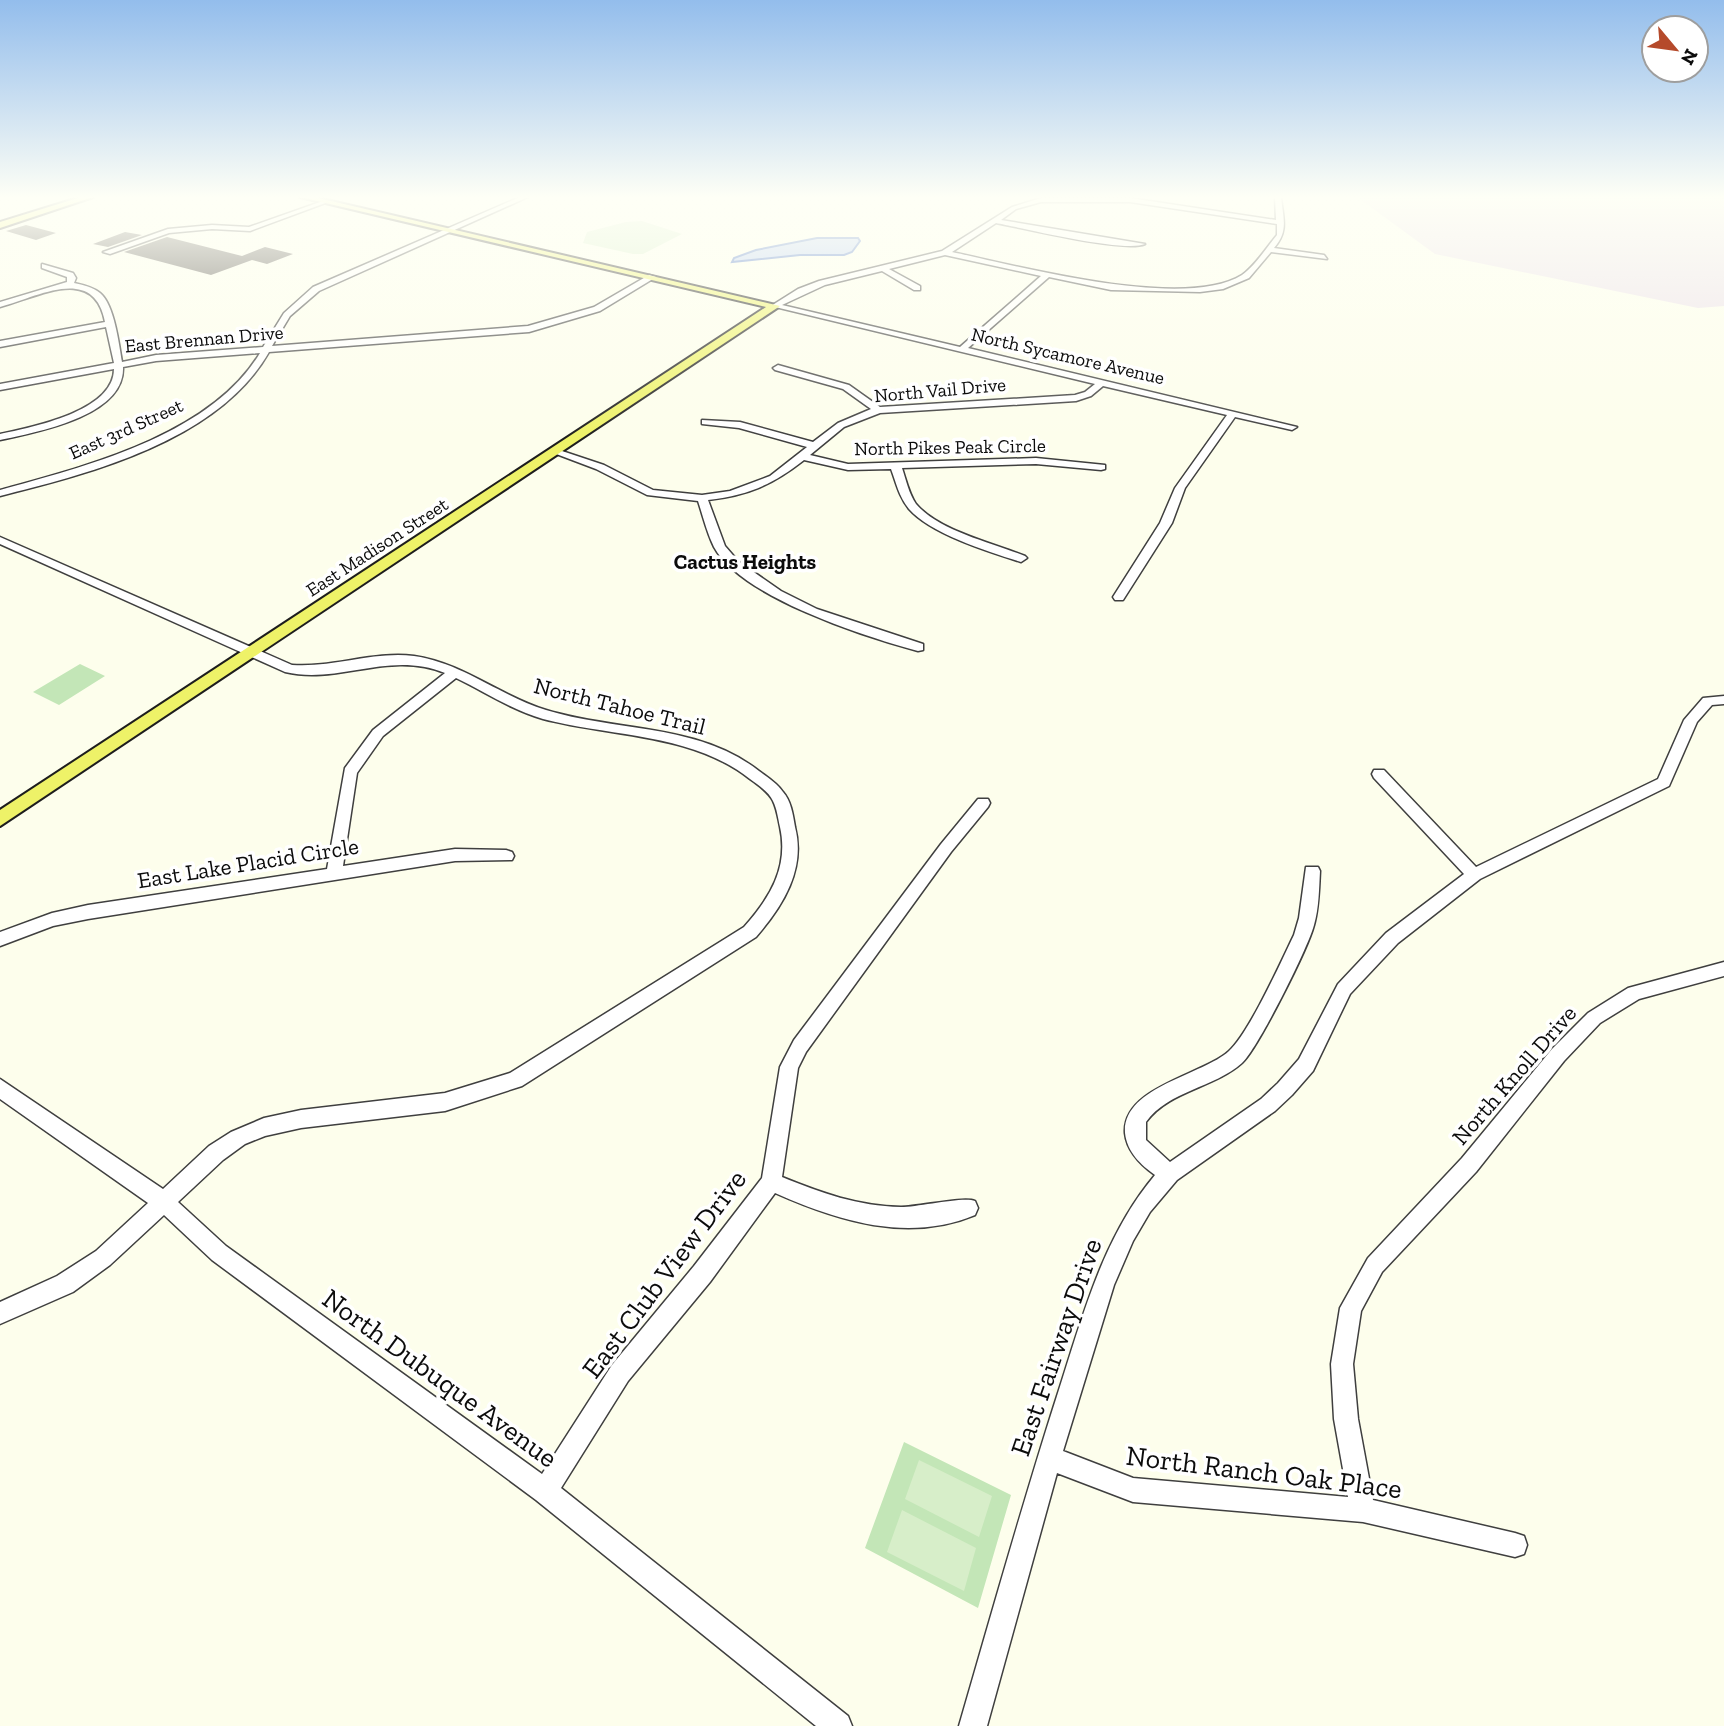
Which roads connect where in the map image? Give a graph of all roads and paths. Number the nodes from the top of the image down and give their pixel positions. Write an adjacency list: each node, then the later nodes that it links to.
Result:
1 (72, 278): 10 (street)
2 (339, 278): 17 (street, East 3rd Street)
3 (651, 278): 17 (street, East Brennan Drive)
4 (654, 278): 13 (main road, North Sycamore Avenue)
5 (846, 278): 13 (street)
6 (899, 278): 11 (street)
7 (1044, 278): 16 (street)
8 (1061, 278): 9 (street)
9 (1243, 278)
10 (70, 284): 12 (street); 14 (street)
11 (917, 288)
12 (0, 305)
13 (775, 306): 16 (street, North Sycamore Avenue); 28 (main road, East Madison Street)
14 (110, 324): 15 (street); 18 (street)
15 (0, 344)
16 (962, 349): 20 (street, North Sycamore Avenue)
17 (266, 350): 18 (street, East Brennan Drive); 32 (street, East 3rd Street)
18 (117, 364): 21 (street, East Brennan Drive); 26 (street)
19 (778, 368): 22 (street)
20 (1102, 382): 22 (street, North Vail Drive); 23 (street, North Sycamore Avenue)
21 (0, 387)
22 (878, 410): 27 (street, North Vail Drive)
23 (1233, 413): 25 (street, North Sycamore Avenue); 36 (street)
24 (705, 422): 27 (street)
25 (1292, 427)
26 (0, 437)
27 (814, 446): 29 (street, North Vail Drive)
28 (556, 452): 33 (street, North Vail Drive); 38 (main road, East Madison Street)
29 (802, 456): 30 (street, North Pikes Peak Circle); 33 (street, North Vail Drive)
30 (896, 467): 31 (street, North Pikes Peak Circle); 35 (street)
31 (1101, 467)
32 (0, 493)
33 (702, 498): 37 (street)
34 (3, 543): 38 (street, North Tahoe Trail)
35 (1021, 558)
36 (1119, 597)
37 (918, 647)
38 (253, 652): 39 (street, North Tahoe Trail); 43 (main road, East Madison Street)
39 (454, 673): 46 (street); 53 (street, North Tahoe Trail)
40 (1724, 701): 47 (street, East Fairway Drive)
41 (1379, 774): 47 (street)
42 (983, 803): 52 (street, East Club View Drive)
43 (0, 820)
44 (506, 856): 46 (street, East Lake Placid Circle)
45 (1312, 871): 51 (street)
46 (334, 872): 48 (street, East Lake Placid Circle)
47 (1474, 875): 51 (street, East Fairway Drive)
48 (0, 939)
49 (1724, 969): 58 (street, North Knoll Drive)
50 (0, 1088): 53 (street, North Dubuque Avenue)
51 (1170, 1173): 56 (street, East Fairway Drive)
52 (771, 1182): 54 (street); 57 (street, East Club View Drive)
53 (164, 1202): 55 (street, North Tahoe Trail); 57 (street, North Dubuque Avenue)
54 (968, 1208)
55 (0, 1313)
56 (1049, 1458): 58 (street, North Ranch Oak Place); 61 (street, East Fairway Drive)
57 (545, 1491): 60 (street, North Dubuque Avenue)
58 (1363, 1510): 59 (street, North Ranch Oak Place)
59 (1515, 1545)
60 (838, 1726)
61 (973, 1726)

